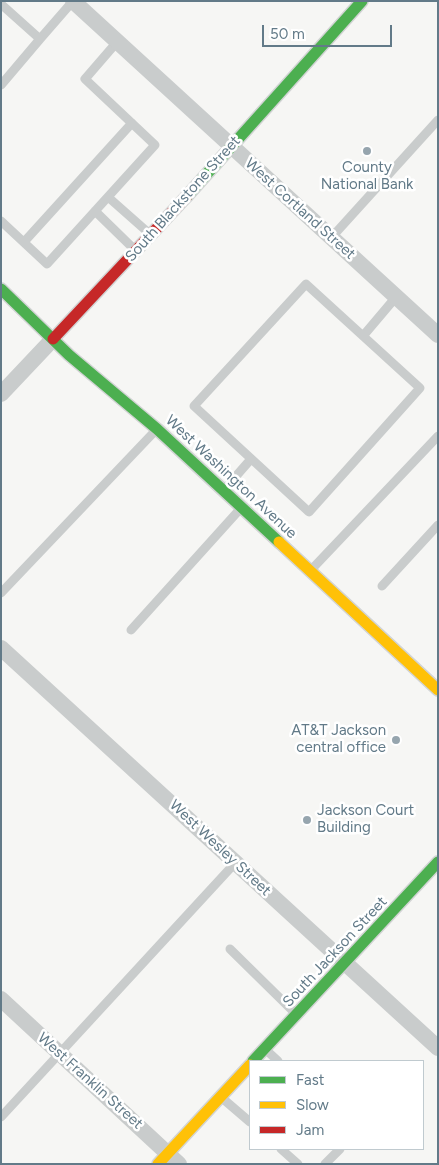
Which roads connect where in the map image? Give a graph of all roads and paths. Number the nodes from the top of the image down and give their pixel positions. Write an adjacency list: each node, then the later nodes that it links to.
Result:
1 (73, 1): 4 (lane); 5 (street, West Cortland Street)
2 (362, 1): 9 (main road, South Blackstone Street)
3 (3, 9): 4 (lane)
4 (40, 39): 6 (lane)
5 (117, 42): 8 (lane); 9 (street, West Cortland Street)
6 (1, 85)
7 (438, 120): 14 (lane)
8 (132, 123): 10 (lane); 15 (lane)
9 (230, 146): 13 (main road, South Blackstone Street); 14 (street, West Cortland Street)
10 (108, 197): 11 (lane); 13 (lane)
11 (95, 211): 15 (lane); 16 (lane)
12 (1, 221): 15 (lane)
13 (151, 235): 16 (main road, South Blackstone Street)
14 (332, 238): 18 (street, West Cortland Street)
15 (24, 242)
16 (137, 252): 21 (main road, South Blackstone Street)
17 (1, 289): 21 (main road, West Washington Avenue)
18 (396, 297): 19 (street, West Cortland Street); 20 (lane)
19 (438, 335)
20 (363, 336): 25 (lane); 25 (lane)
21 (53, 339): 22 (street, South Blackstone Street); 23 (main road, West Washington Avenue)
22 (1, 394)
23 (157, 429): 26 (main road, West Washington Avenue); 31 (lane)
24 (438, 436): 29 (lane)
25 (251, 459): 26 (lane)
26 (223, 491): 27 (main road, West Washington Avenue)
27 (241, 508): 29 (main road, West Washington Avenue); 32 (lane)
28 (438, 525): 30 (lane)
29 (310, 571): 34 (main road, West Washington Avenue)
30 (382, 586)
31 (1, 593)
32 (131, 630)
33 (1, 648): 35 (street, West Wesley Street)
34 (438, 690)
35 (236, 862): 38 (street, West Wesley Street); 43 (lane)
36 (438, 862): 38 (main road, South Jackson Street)
37 (230, 948): 40 (lane)
38 (346, 963): 40 (main road, South Jackson Street); 41 (street, West Wesley Street)
39 (1, 999): 43 (street, West Franklin Street)
40 (297, 1014): 42 (main road, South Jackson Street)
41 (438, 1048)
42 (265, 1049): 44 (main road, South Jackson Street); 45 (lane)
43 (60, 1055): 48 (lane); 52 (street, West Franklin Street)
44 (254, 1060)
45 (277, 1060)
46 (249, 1066): 47 (main road)
47 (221, 1096): 49 (lane); 52 (main road)
48 (1, 1117)
49 (249, 1121)
50 (282, 1150): 53 (lane)
51 (339, 1150): 54 (lane)
52 (168, 1160)
53 (298, 1164)
54 (325, 1164)

